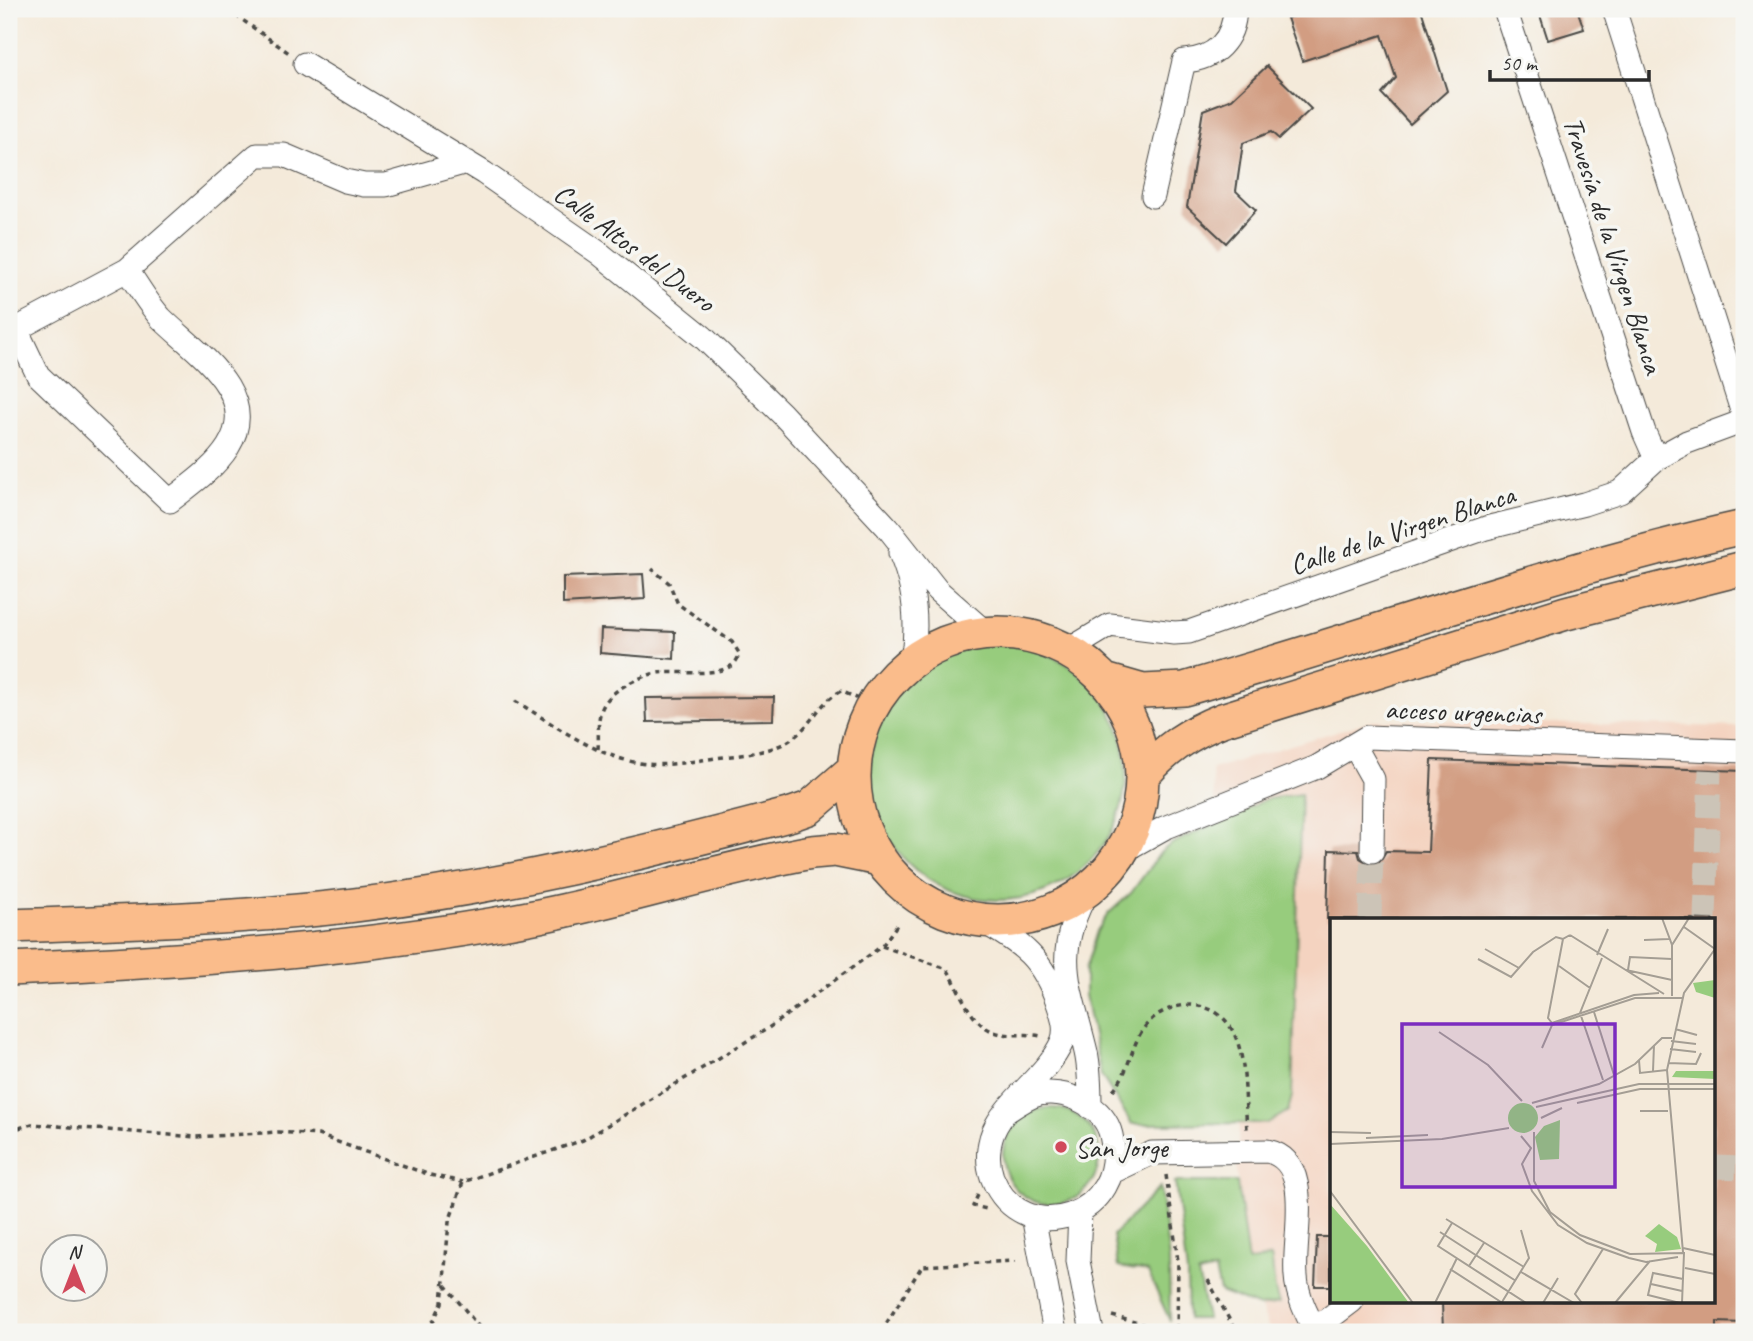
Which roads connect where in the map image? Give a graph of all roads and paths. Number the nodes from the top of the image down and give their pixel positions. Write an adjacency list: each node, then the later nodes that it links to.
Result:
1 (227, 9): 5 (path)
2 (1505, 9): 11 (street, Travesía de la Virgen Blanca)
3 (1614, 9): 10 (street)
4 (1238, 10): 7 (street)
5 (305, 64): 6 (street, Calle Altos del Duero)
6 (467, 162): 8 (street); 13 (street, Calle Altos del Duero)
7 (1153, 196)
8 (127, 270): 9 (street); 9 (street)
9 (12, 331)
10 (1744, 419): 11 (street, Calle de la Virgen Blanca)
11 (1656, 459): 17 (street, Calle de la Virgen Blanca)
12 (1744, 527): 19 (highway)
13 (888, 528): 16 (street, Calle Altos del Duero); 18 (street, Calle Altos del Duero)
14 (1744, 568): 26 (highway)
15 (652, 569): 23 (path)
16 (987, 634): 17 (highway); 18 (highway)
17 (1068, 651): 19 (highway)
18 (912, 662): 21 (highway)
19 (1105, 680): 26 (highway)
20 (515, 701): 23 (path)
21 (874, 706): 23 (path); 25 (highway)
22 (1354, 745): 24 (street, acceso urgencias); 27 (street); 28 (street, acceso urgencias)
23 (598, 749)
24 (1744, 751)
25 (854, 769): 29 (highway); 34 (highway)
26 (1143, 775): 28 (highway)
27 (1372, 851)
28 (1121, 852): 30 (highway)
29 (880, 859): 32 (highway); 37 (highway)
30 (1088, 890): 32 (highway); 39 (street)
31 (9, 920): 34 (highway)
32 (980, 920): 40 (street)
33 (899, 922): 36 (path)
34 (42, 925): 35 (highway)
35 (9, 926)
36 (882, 946): 38 (path); 48 (path)
37 (9, 969)
38 (1050, 1038)
39 (1098, 1101): 40 (street); 41 (path); 43 (street)
40 (1006, 1112): 45 (street)
41 (1247, 1129)
42 (9, 1131): 48 (path)
43 (1111, 1135): 44 (street); 46 (street)
44 (1152, 1153): 46 (street); 57 (street)
45 (990, 1171): 50 (path); 51 (street)
46 (1112, 1172): 49 (street)
47 (1167, 1175): 63 (path)
48 (463, 1182): 54 (path)
49 (1080, 1212): 51 (street); 56 (street)
50 (999, 1215)
51 (1033, 1216): 61 (street)
52 (1015, 1261): 60 (path)
53 (1208, 1280): 64 (path)
54 (444, 1283): 58 (path); 59 (path)
55 (1351, 1302): 57 (street)
56 (1096, 1323): 62 (path)
57 (1315, 1331)
58 (428, 1332)
59 (483, 1332)
60 (881, 1332)
61 (1055, 1332)
62 (1171, 1332)
63 (1177, 1332)
64 (1237, 1332)

